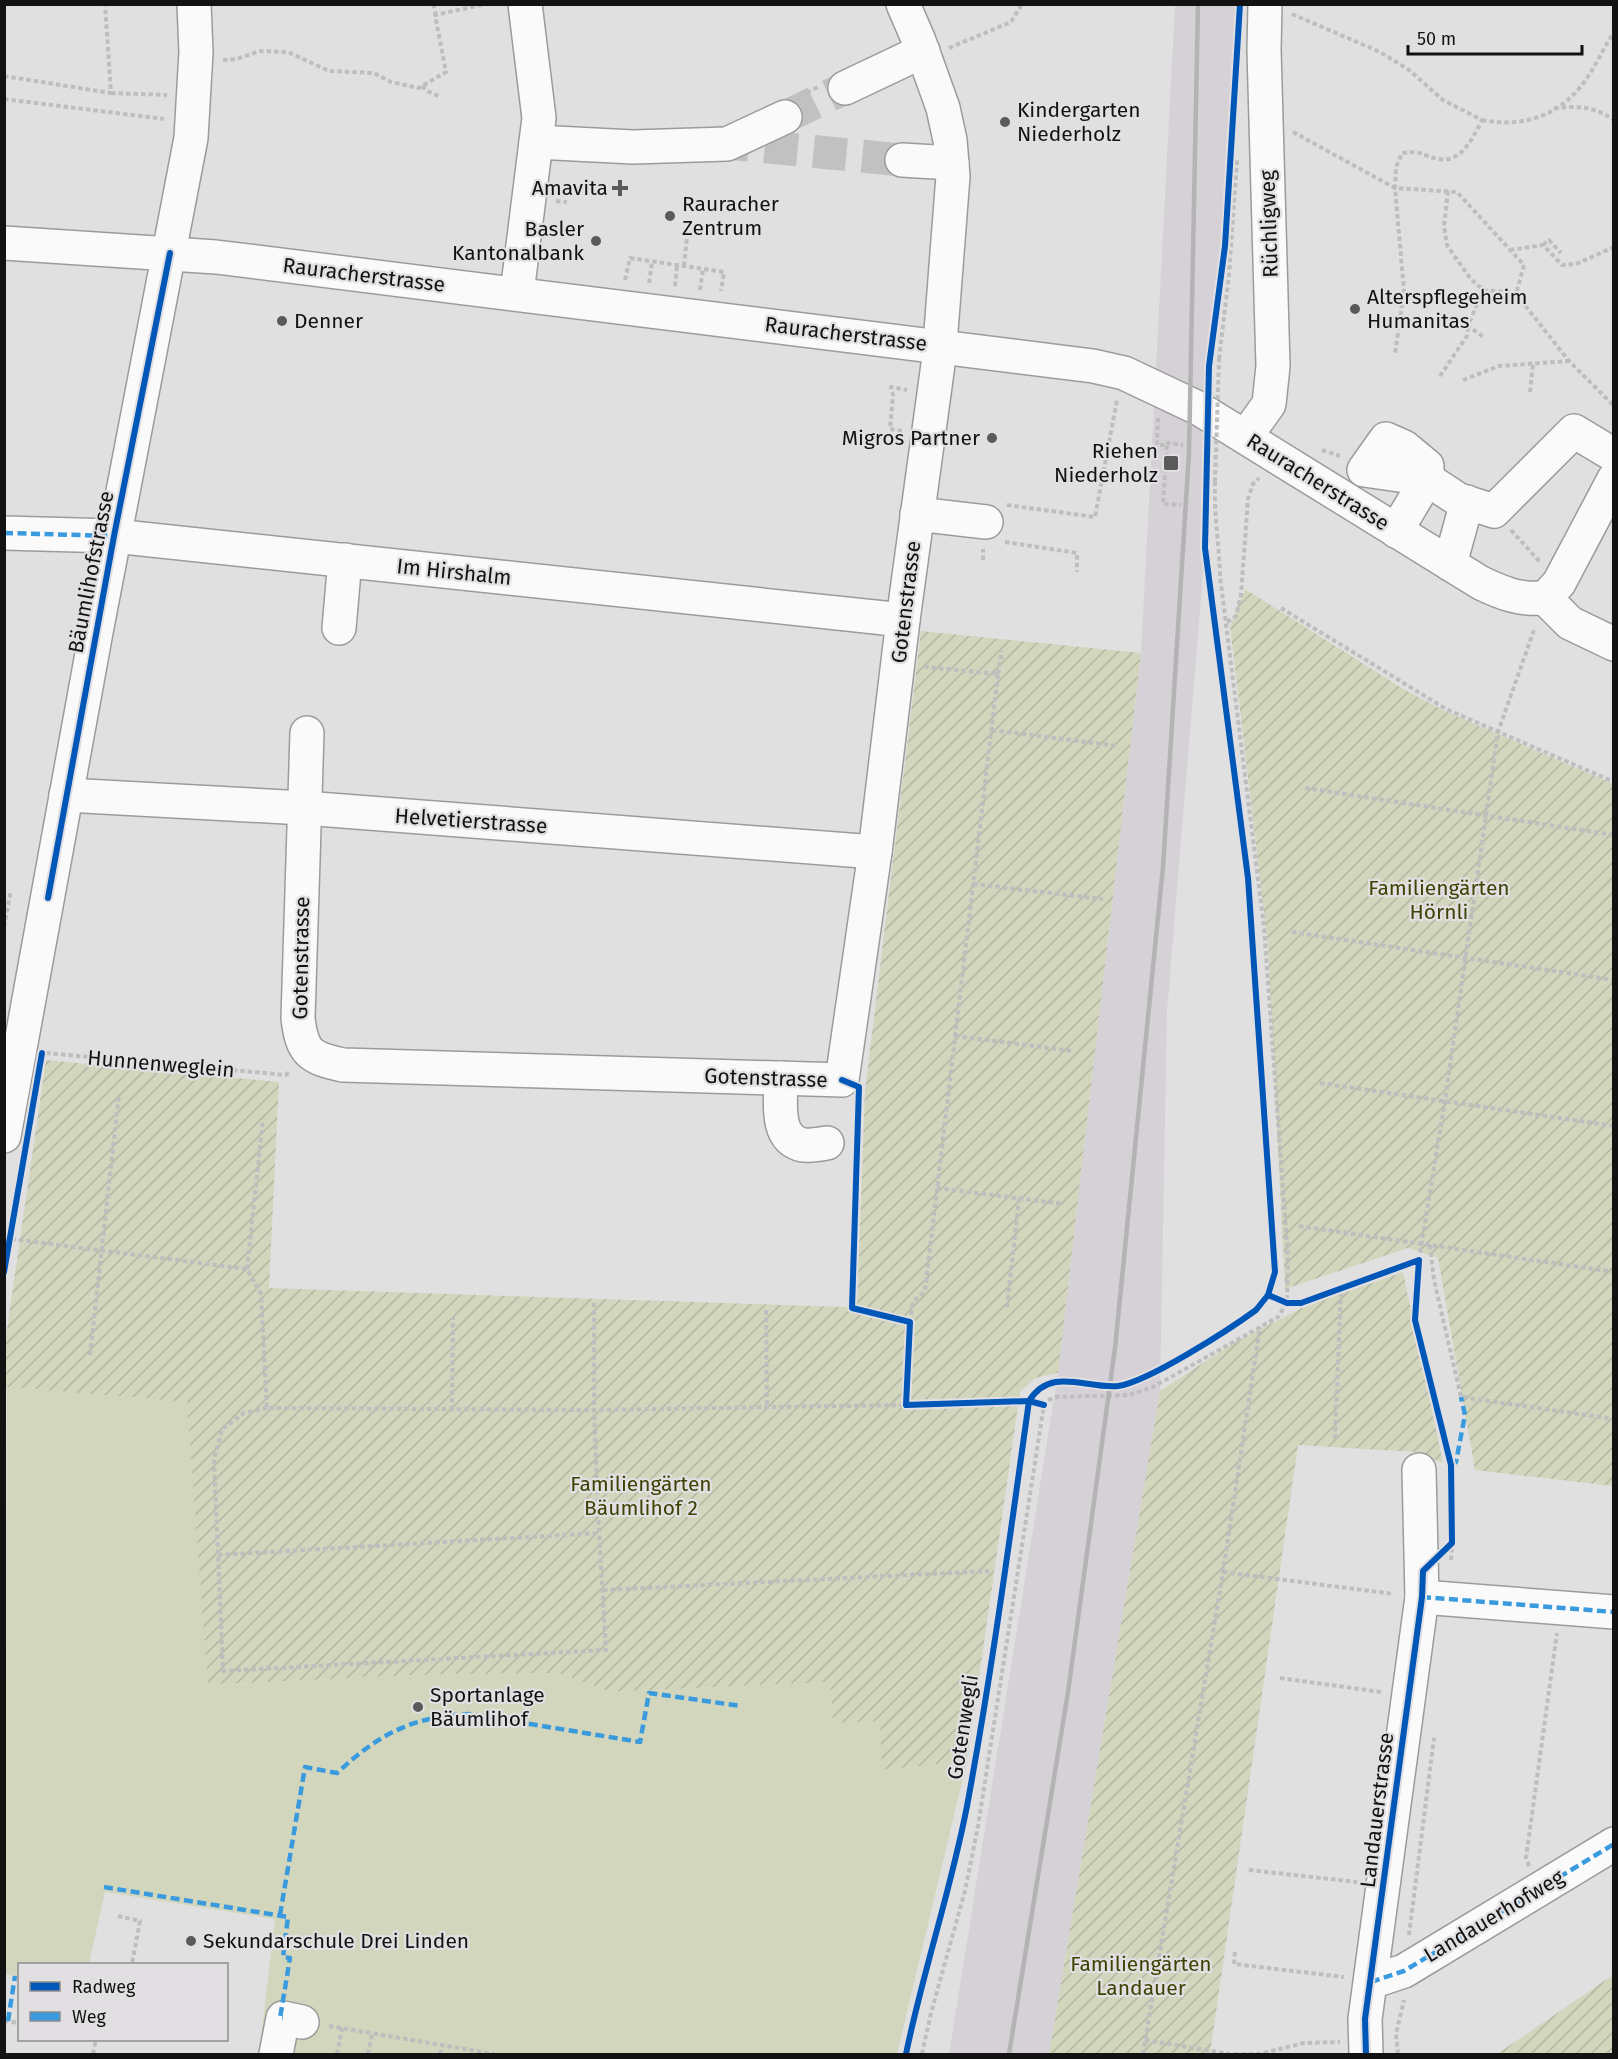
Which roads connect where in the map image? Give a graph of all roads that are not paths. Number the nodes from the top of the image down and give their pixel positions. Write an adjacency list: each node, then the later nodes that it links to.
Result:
1 (194, 4): 13 (street, Bäumlihofstrasse)
2 (525, 4): 9 (street)
3 (903, 4): 5 (street, Gotenstrasse)
4 (1276, 8): 16 (street, Rüchligweg)
5 (924, 54): 6 (street); 11 (street, Gotenstrasse)
6 (834, 86)
7 (788, 108): 9 (street)
8 (581, 129): 9 (street)
9 (537, 132): 14 (street)
10 (902, 160): 11 (street)
11 (952, 163): 15 (street, Gotenstrasse)
12 (4, 243): 13 (street, Rauracherstrasse)
13 (170, 253): 14 (street, Rauracherstrasse); 24 (street, Bäumlihofstrasse)
14 (517, 293): 15 (street, Rauracherstrasse)
15 (941, 346): 16 (street, Rauracherstrasse); 20 (street, Gotenstrasse)
16 (1246, 436): 21 (street, Rauracherstrasse)
17 (1614, 455): 19 (street)
18 (1614, 479): 27 (street)
19 (1481, 507): 21 (street); 26 (street)
20 (917, 514): 23 (street); 28 (street, Gotenstrasse)
21 (1396, 531): 26 (street, Rauracherstrasse)
22 (4, 532): 24 (street, Im Hirshalm)
23 (991, 532)
24 (114, 536): 25 (street, Im Hirshalm); 32 (street, Bäumlihofstrasse)
25 (345, 561): 28 (street, Im Hirshalm); 29 (street)
26 (1450, 564): 27 (street, Rauracherstrasse)
27 (1552, 590): 30 (street)
28 (903, 620): 34 (street, Gotenstrasse)
29 (339, 628)
30 (1614, 644)
31 (307, 732): 33 (street, Gotenstrasse)
32 (66, 795): 33 (street, Helvetierstrasse); 36 (street, Bäumlihofstrasse)
33 (304, 808): 34 (street, Helvetierstrasse); 35 (street, Gotenstrasse)
34 (875, 852): 35 (street, Gotenstrasse)
35 (781, 1078): 37 (street)
36 (15, 1141)
37 (827, 1143)
38 (1419, 1470): 39 (street, Landauerstrasse)
39 (1422, 1584): 40 (street); 42 (street, Landauerstrasse)
40 (1614, 1612)
41 (1614, 1844): 42 (street, Landauerhofweg)
42 (1371, 1981): 44 (street, Landauerstrasse)
43 (302, 2022): 45 (street)
44 (1366, 2048)
45 (276, 2055)

